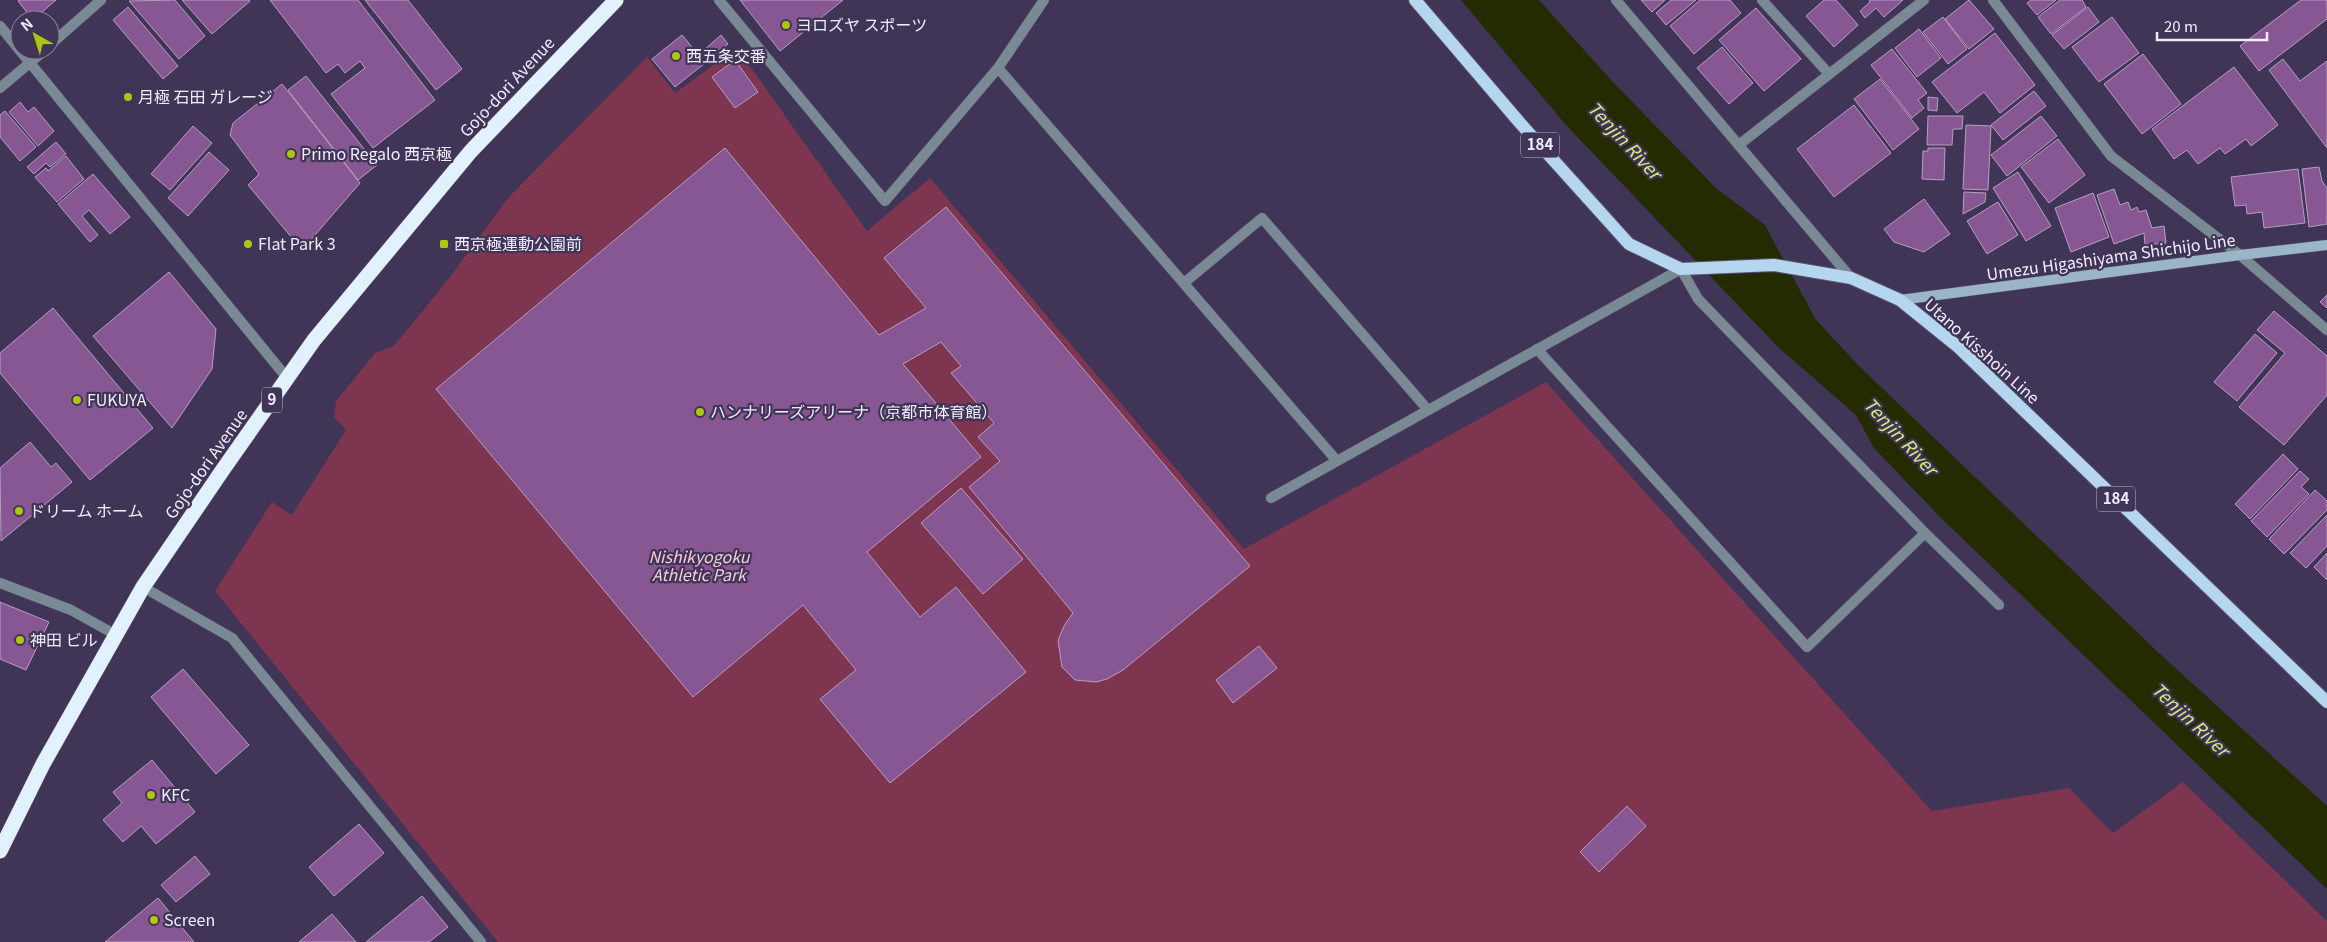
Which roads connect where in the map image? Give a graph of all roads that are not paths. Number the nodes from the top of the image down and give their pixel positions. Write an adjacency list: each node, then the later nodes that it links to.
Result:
1 (101, 0): 11 (street)
2 (616, 0): 26 (highway, Gojo-dori Avenue / 9)
3 (719, 0): 14 (street)
4 (1044, 0): 14 (street)
5 (1415, 0): 20 (main road, Utano Kisshoin Line / 184)
6 (1616, 0): 17 (street)
7 (1762, 0): 15 (street)
8 (1924, 0): 15 (street)
9 (1993, 0): 19 (street)
10 (0, 26): 13 (street)
11 (60, 36)
12 (32, 60): 13 (street)
13 (30, 62): 16 (street); 26 (street)
14 (998, 68): 22 (street)
15 (1829, 74): 17 (street)
16 (0, 88)
17 (1740, 144): 21 (street)
18 (2327, 245): 19 (main road, Umezu Higashiyama Shichijo Line)
19 (2240, 255): 23 (main road, Umezu Higashiyama Shichijo Line); 24 (street)
20 (1681, 269): 21 (main road, Utano Kisshoin Line / 184); 25 (street); 30 (street)
21 (1851, 278): 23 (main road, Utano Kisshoin Line / 184)
22 (1184, 283): 27 (street); 28 (street)
23 (1900, 300): 35 (main road, Utano Kisshoin Line / 184)
24 (2327, 330)
25 (1537, 349): 27 (street); 30 (street)
26 (287, 378): 32 (highway, Gojo-dori Avenue / 9)
27 (1428, 410): 28 (street)
28 (1337, 461): 29 (street)
29 (1271, 498)
30 (1925, 533): 33 (street)
31 (0, 583): 34 (street)
32 (143, 588): 34 (highway, Gojo-dori Avenue / 9); 37 (street)
33 (1999, 605)
34 (116, 635): 36 (highway, Gojo-dori Avenue / 9)
35 (2327, 702)
36 (0, 851)
37 (482, 942)

